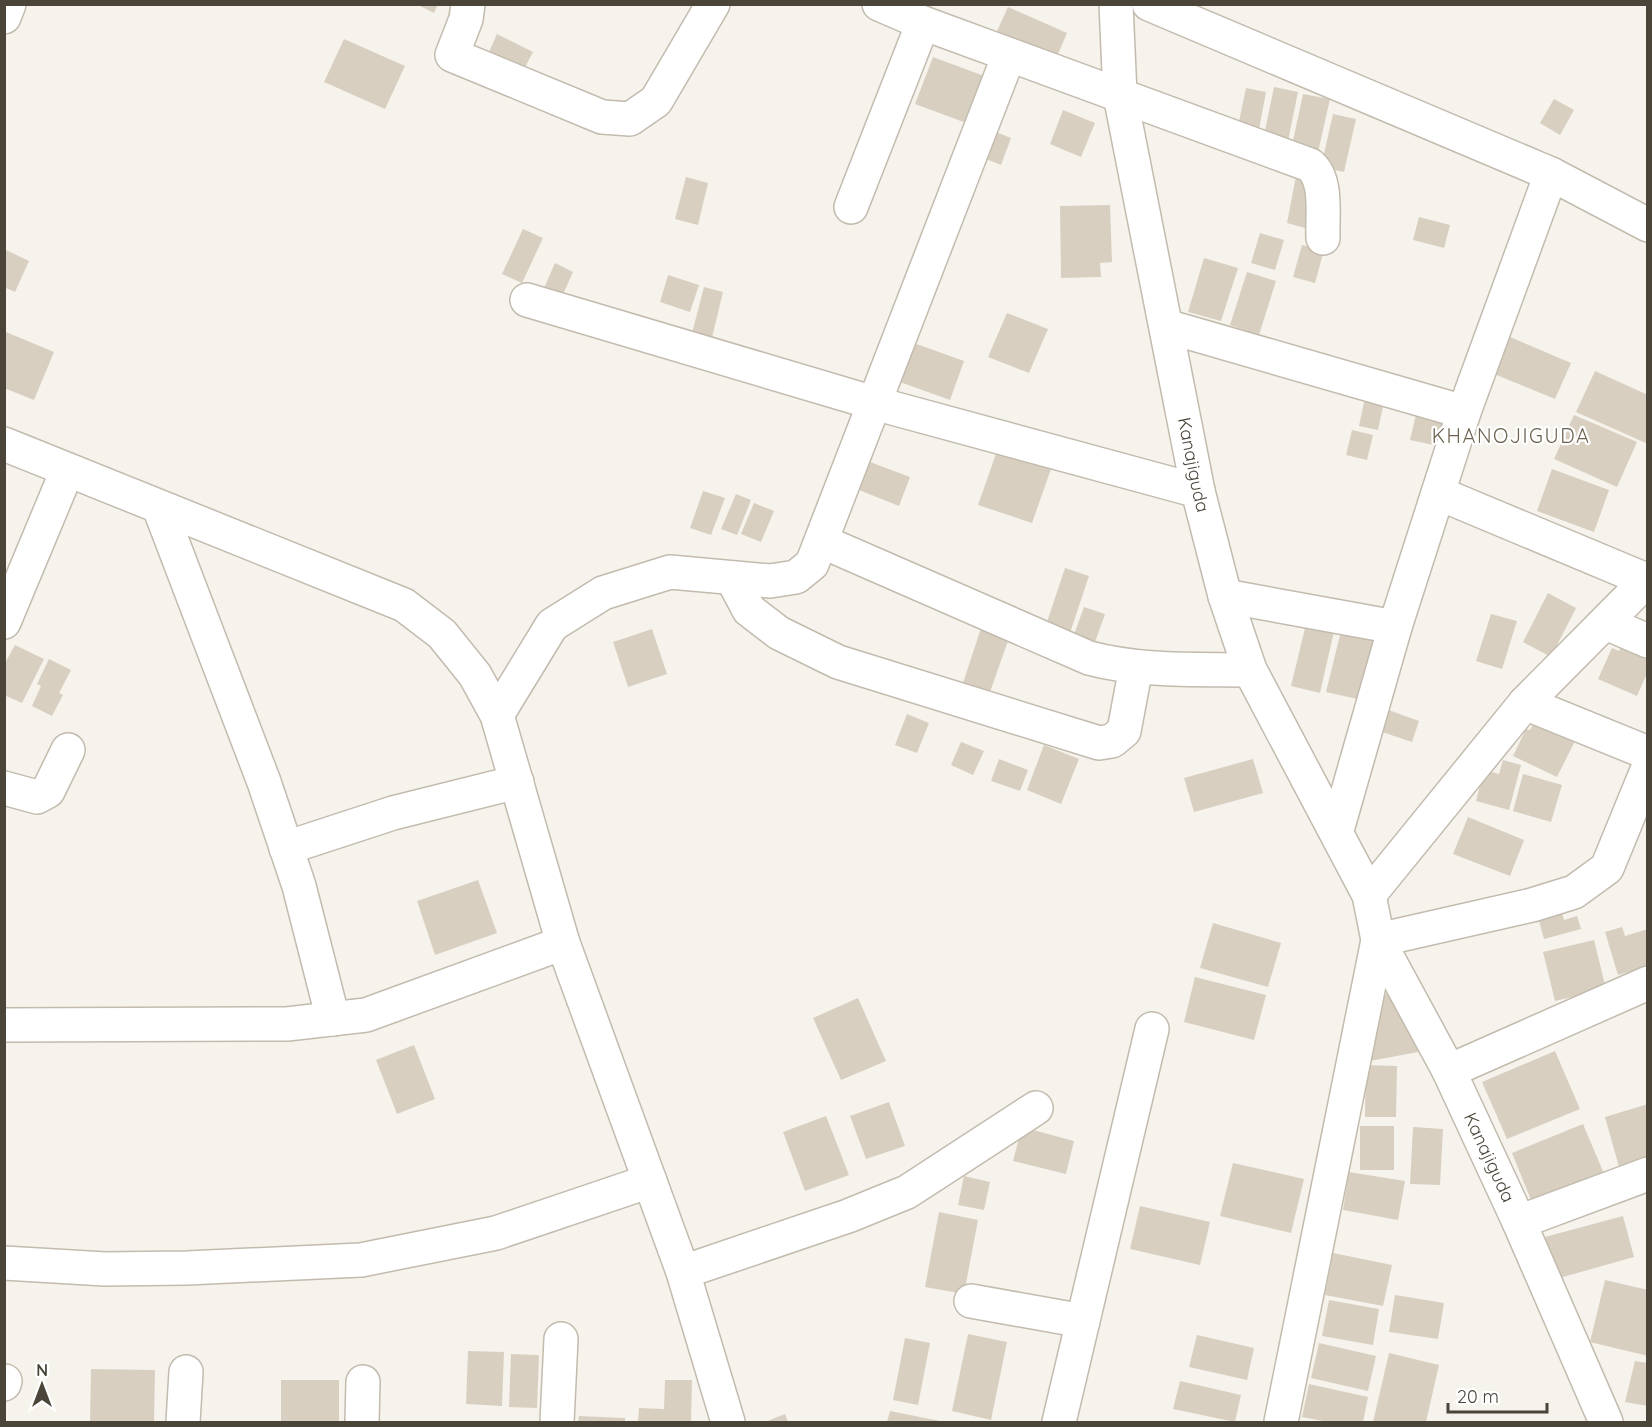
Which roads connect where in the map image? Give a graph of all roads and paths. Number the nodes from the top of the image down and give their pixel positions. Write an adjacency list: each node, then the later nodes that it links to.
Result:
1 (9, 4): 7 (street)
2 (468, 4): 3 (street)
3 (713, 4)
4 (879, 4): 8 (street)
5 (1116, 4): 10 (street, Kanajiguda)
6 (1149, 4): 11 (street)
7 (4, 17)
8 (923, 23): 9 (street); 12 (street)
9 (1009, 55): 10 (street); 17 (street)
10 (1120, 95): 14 (street); 16 (street, Kanajiguda)
11 (1551, 174): 13 (street); 18 (street)
12 (851, 207)
13 (1647, 225)
14 (1323, 238)
15 (527, 300): 17 (street)
16 (1166, 326): 18 (street); 21 (street, Kanajiguda)
17 (874, 403): 21 (street); 24 (street)
18 (1464, 412): 22 (street)
19 (4, 444): 20 (street)
20 (67, 471): 23 (street); 28 (street)
21 (1198, 491): 27 (street, Kanajiguda)
22 (1438, 493): 26 (street); 30 (street)
23 (159, 507): 35 (street); 42 (street)
24 (821, 541): 25 (street); 32 (street)
25 (732, 578): 32 (street); 35 (street)
26 (1647, 579): 29 (street)
27 (1225, 596): 30 (street); 33 (street, Kanajiguda)
28 (4, 622)
29 (1606, 624): 31 (street); 34 (street)
30 (1395, 627): 41 (street)
31 (1647, 641)
32 (1136, 667): 33 (street)
33 (1250, 670): 41 (street, Kanajiguda)
34 (1525, 703): 37 (street); 43 (street)
35 (497, 715): 39 (street)
36 (68, 750): 40 (street)
37 (1647, 753)
38 (1647, 768): 44 (street)
39 (517, 782): 42 (street); 45 (street)
40 (4, 788)
41 (1337, 830): 43 (street, Kanajiguda)
42 (286, 848): 47 (street)
43 (1370, 896): 44 (street, Kanajiguda)
44 (1378, 940): 50 (street, Kanajiguda); 67 (street)
45 (563, 943): 47 (street); 53 (street)
46 (1647, 983): 50 (street)
47 (333, 1019): 48 (street)
48 (4, 1024)
49 (1152, 1029): 58 (street)
50 (1449, 1071): 54 (street, Kanajiguda)
51 (1036, 1108): 56 (street)
52 (1647, 1174): 54 (street)
53 (650, 1181): 55 (street); 56 (street)
54 (1519, 1222): 68 (street, Kanajiguda)
55 (4, 1263)
56 (683, 1272): 65 (street)
57 (971, 1302): 58 (street)
58 (1083, 1321): 66 (street)
59 (561, 1339): 64 (street)
60 (186, 1372): 62 (street)
61 (363, 1383): 63 (street)
62 (183, 1422)
63 (362, 1422)
64 (557, 1422)
65 (728, 1422)
66 (1059, 1422)
67 (1281, 1422)
68 (1606, 1422)

